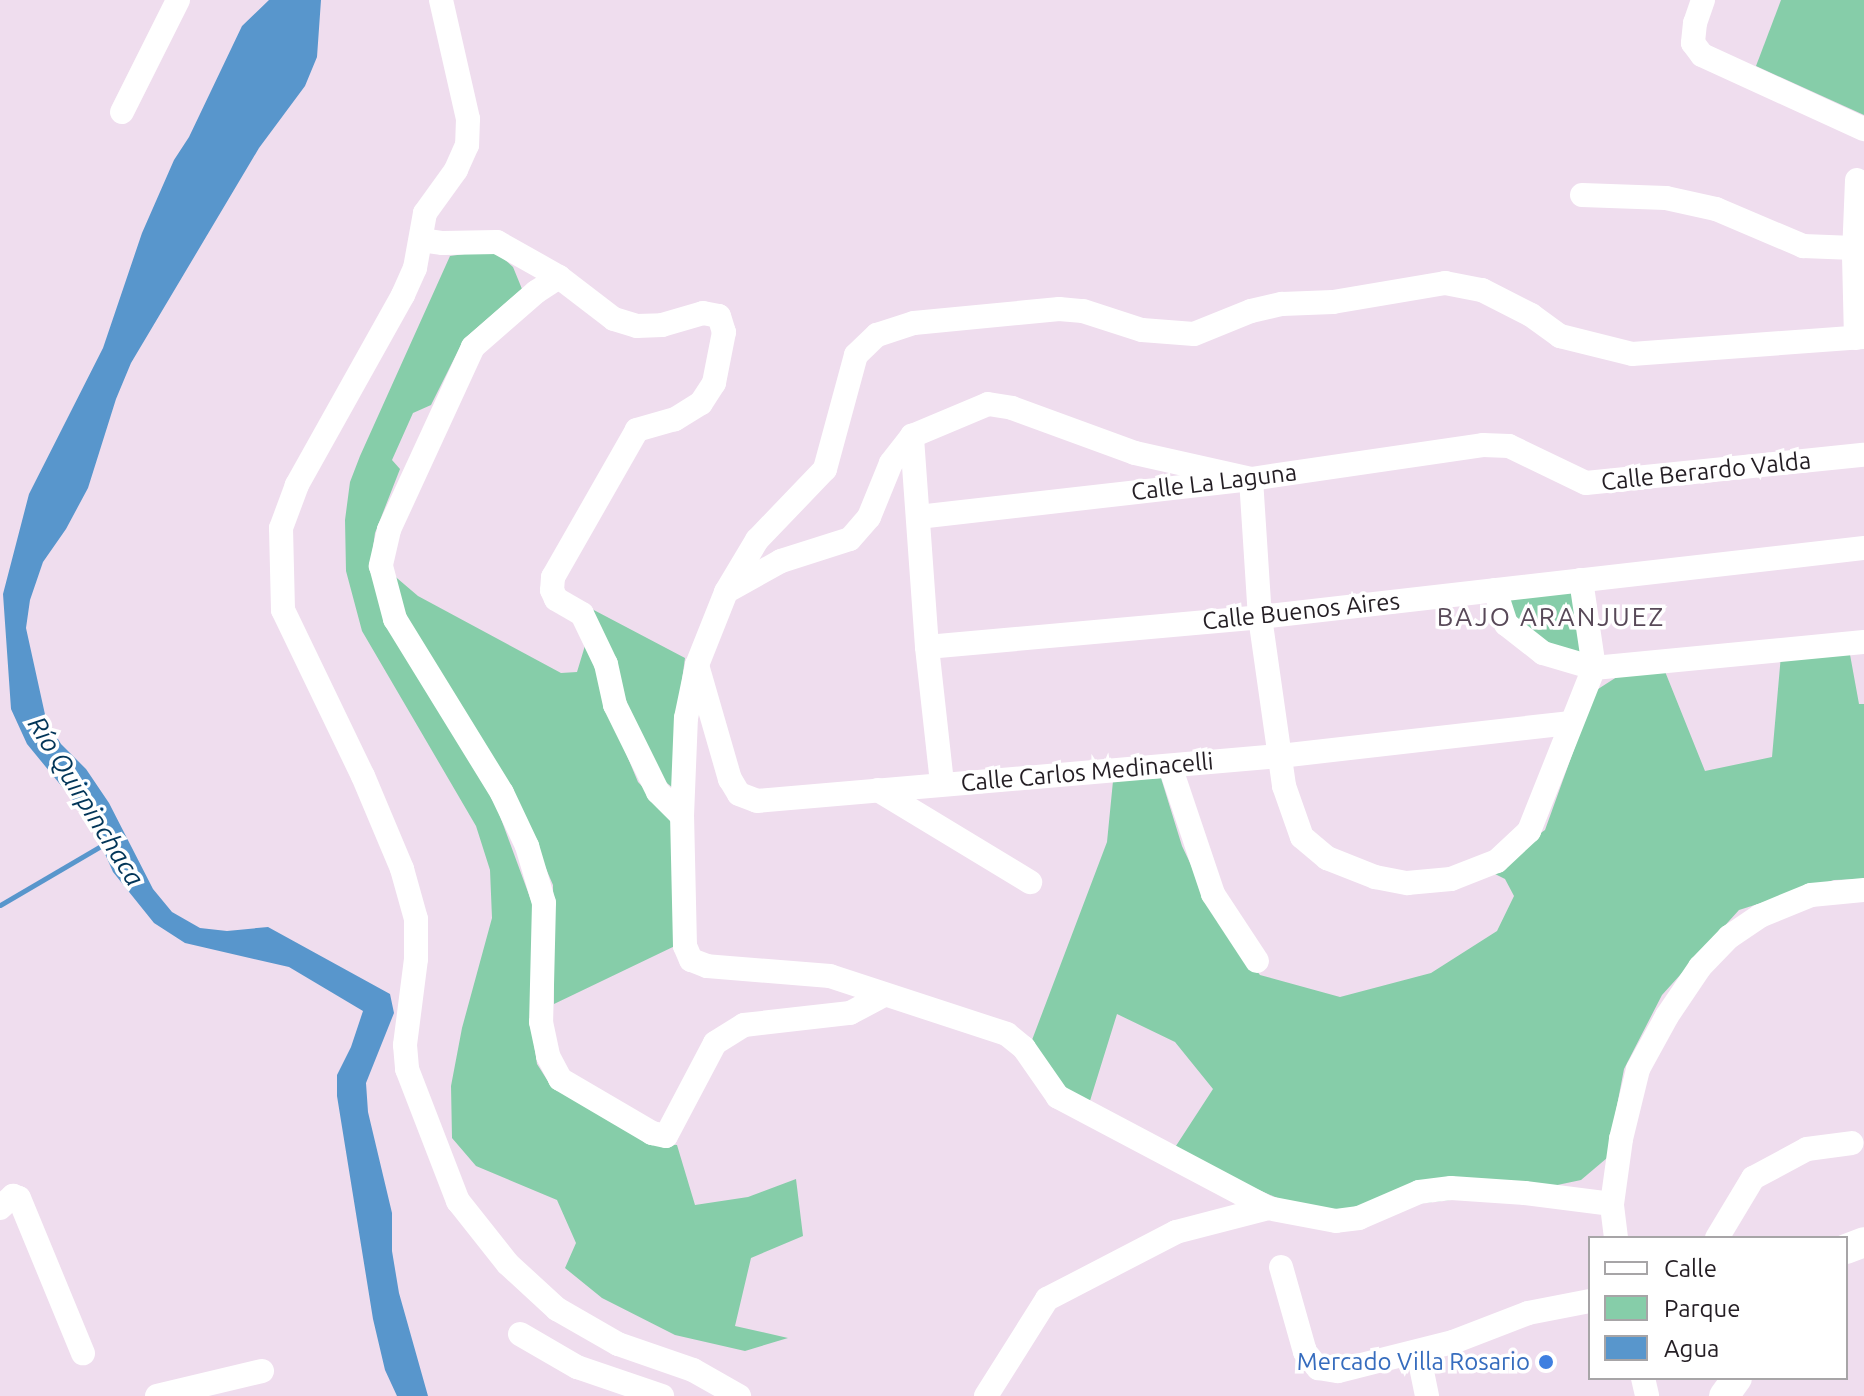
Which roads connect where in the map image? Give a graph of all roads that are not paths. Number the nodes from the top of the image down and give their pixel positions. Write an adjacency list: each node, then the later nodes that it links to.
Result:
1 (178, 0): 4 (street)
2 (441, 0): 8 (street)
3 (1703, 0): 5 (street)
4 (122, 112)
5 (1864, 129)
6 (1857, 180): 9 (street)
7 (1582, 195): 9 (street)
8 (421, 240): 10 (street); 51 (street)
9 (1854, 248): 11 (street)
10 (559, 277): 31 (street); 35 (street)
11 (1860, 337): 20 (street)
12 (912, 436): 15 (street); 16 (street); 20 (street)
13 (1509, 446): 14 (street, Calle Berardo Valda); 15 (street, Calle La Laguna)
14 (1864, 455)
15 (1251, 479): 16 (street, Calle La Laguna); 21 (street)
16 (918, 517): 23 (street)
17 (1864, 548): 18 (street, Calle Buenos Aires)
18 (1581, 580): 19 (street, Calle Buenos Aires); 25 (street)
19 (1495, 590): 21 (street, Calle Buenos Aires); 25 (street)
20 (726, 592): 24 (street)
21 (1260, 617): 23 (street, Calle Buenos Aires); 27 (street)
22 (1864, 642): 25 (street)
23 (927, 647): 29 (street)
24 (697, 665): 30 (street, Calle Carlos Medinacelli); 31 (street)
25 (1594, 668): 26 (street)
26 (1571, 723): 27 (street, Calle Carlos Medinacelli); 27 (street)
27 (1280, 756): 28 (street, Calle Carlos Medinacelli)
28 (1170, 766): 29 (street, Calle Carlos Medinacelli); 34 (street)
29 (942, 783): 30 (street, Calle Carlos Medinacelli)
30 (878, 790): 32 (street)
31 (682, 816): 35 (street)
32 (1030, 882)
33 (1864, 890): 37 (street)
34 (1257, 961)
35 (884, 995): 39 (street)
36 (1852, 1143): 41 (street)
37 (1612, 1204): 39 (street); 40 (street)
38 (0, 1208): 46 (street)
39 (1268, 1208): 52 (street)
40 (1616, 1236)
41 (1718, 1236)
42 (1281, 1267): 45 (street)
43 (1588, 1301): 45 (street)
44 (520, 1334): 50 (street)
45 (1418, 1352): 48 (street)
46 (83, 1353)
47 (262, 1371): 49 (street)
48 (1422, 1394)
49 (157, 1396)
50 (662, 1396)
51 (739, 1396)
52 (986, 1396)

